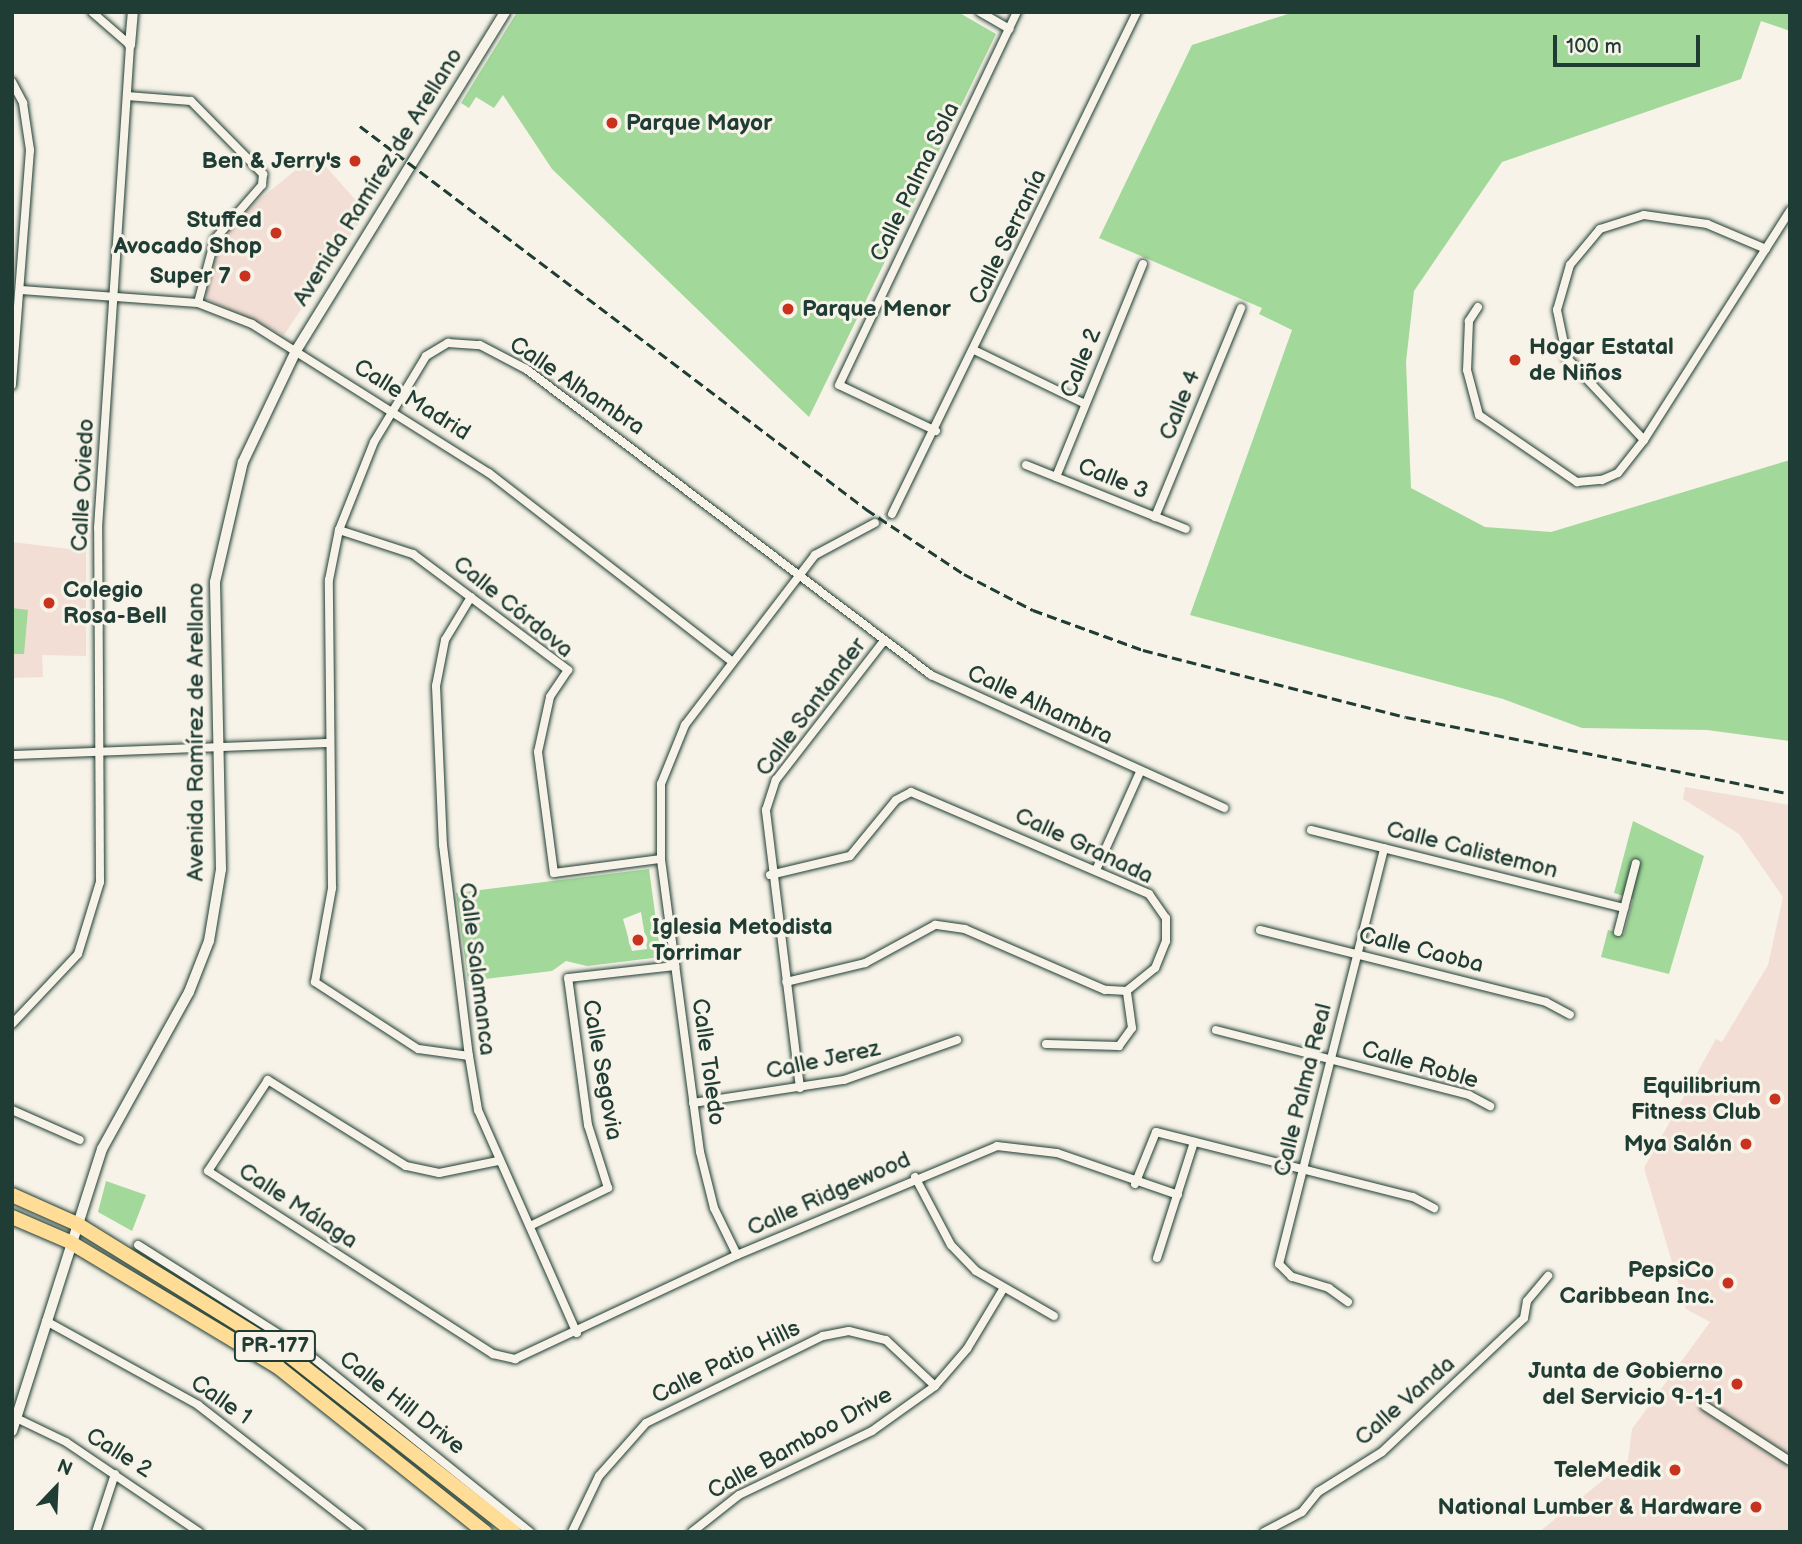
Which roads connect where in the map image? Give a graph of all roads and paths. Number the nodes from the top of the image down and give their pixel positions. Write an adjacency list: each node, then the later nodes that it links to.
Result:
1 (92, 12): 8 (street)
2 (133, 12): 8 (street)
3 (505, 12): 19 (street, Avenida Ramírez de Arellano)
4 (980, 12): 7 (street)
5 (1017, 12): 7 (street, Calle Palma Sola)
6 (1137, 12): 20 (street, Calle Serranía)
7 (1009, 29): 24 (street, Calle Palma Sola)
8 (130, 45): 10 (street, Calle Oviedo)
9 (12, 82): 14 (street)
10 (127, 96): 15 (street, Calle Oviedo); 16 (street)
11 (1790, 211): 12 (street)
12 (1766, 249): 25 (street); 25 (street)
13 (1143, 264): 22 (street, Calle 2)
14 (21, 290): 15 (street, Calle Madrid); 21 (street)
15 (113, 294): 16 (street, Calle Madrid); 39 (street, Calle Oviedo)
16 (198, 303): 19 (street, Calle Madrid)
17 (1241, 307): 29 (street, Calle 4)
18 (1478, 307): 25 (street)
19 (297, 349): 23 (street, Calle Madrid); 38 (street, Avenida Ramírez de Arellano)
20 (974, 350): 22 (street); 24 (street, Calle Serranía)
21 (12, 385)
22 (1085, 404): 27 (street, Calle 2)
23 (392, 412): 32 (street, Calle Alhambra); 33 (street, Calle Alhambra); 36 (street, Calle Madrid)
24 (936, 431): 28 (street, Calle Serranía)
25 (1644, 440)
26 (1026, 465): 27 (street, Calle 3)
27 (1056, 477): 29 (street, Calle 3)
28 (892, 514)
29 (1155, 517): 31 (street, Calle 3)
30 (875, 523): 33 (street, Calle Toledo)
31 (1186, 529)
32 (339, 530): 34 (street, Calle Córdova); 37 (street, Calle Alhambra)
33 (798, 576): 35 (street, Calle Alhambra); 36 (street, Calle Toledo)
34 (471, 597): 45 (street, Calle Córdova); 61 (street, Calle Salamanca)
35 (884, 641): 41 (street, Calle Alhambra); 48 (street, Calle Santander)
36 (731, 661): 45 (street, Calle Toledo)
37 (329, 743): 38 (street); 61 (street, Calle Alhambra)
38 (216, 747): 39 (street); 77 (street, Avenida Ramírez de Arellano)
39 (96, 752): 40 (street); 57 (street, Calle Oviedo)
40 (12, 755)
41 (1140, 772): 42 (street, Calle Alhambra); 47 (street)
42 (1224, 808)
43 (1311, 830): 44 (street, Calle Calistemon)
44 (1384, 848): 49 (street, Calle Calistemon); 52 (street, Calle Palma Real)
45 (661, 859): 53 (street, Calle Toledo)
46 (1636, 863): 49 (street)
47 (1096, 870): 48 (street, Calle Granada); 55 (street, Calle Granada)
48 (770, 875): 54 (street, Calle Santander)
49 (1624, 908): 51 (street)
50 (1260, 930): 52 (street, Calle Caoba)
51 (1618, 932)
52 (1357, 954): 56 (street, Calle Caoba); 62 (street, Calle Palma Real)
53 (676, 966): 64 (street, Calle Toledo); 78 (street, Calle Segovia)
54 (786, 982): 55 (street); 63 (street, Calle Santander)
55 (1128, 991): 60 (street)
56 (1570, 1014)
57 (12, 1024)
58 (1216, 1030): 62 (street, Calle Roble)
59 (957, 1040): 63 (street, Calle Jerez)
60 (1046, 1044)
61 (469, 1056): 69 (street, Calle Salamanca)
62 (1330, 1060): 65 (street, Calle Roble); 70 (street, Calle Palma Real)
63 (800, 1088): 64 (street, Calle Jerez)
64 (693, 1103): 81 (street, Calle Toledo)
65 (1490, 1106)
66 (12, 1110): 67 (street)
67 (80, 1140)
68 (1194, 1142): 70 (street); 72 (street); 74 (street)
69 (498, 1161): 78 (street, Calle Salamanca); 88 (street, Calle Málaga)
70 (1303, 1169): 75 (street); 85 (street, Calle Palma Real)
71 (915, 1177): 72 (street, Calle Ridgewood); 81 (street, Calle Ridgewood); 84 (street)
72 (1135, 1184): 74 (street, Calle Ridgewood)
73 (12, 1195): 77 (highway, PR-177)
74 (1178, 1195): 82 (street)
75 (1434, 1208)
76 (12, 1217): 79 (highway, PR-177)
77 (77, 1224): 79 (street, Avenida Ramírez de Arellano); 100 (highway, PR-177)
78 (530, 1226): 88 (street, Calle Salamanca)
79 (70, 1242): 87 (street, Avenida Ramírez de Arellano); 99 (highway, PR-177)
80 (138, 1245): 101 (street, Calle Hill Drive)
81 (737, 1255): 88 (street, Calle Ridgewood)
82 (1157, 1258)
83 (1548, 1276): 104 (street, Calle Vanda)
84 (1002, 1291): 86 (street); 89 (street, Calle Bamboo Drive)
85 (1348, 1301)
86 (1054, 1317)
87 (46, 1321): 91 (street, Avenida Ramírez de Arellano); 95 (street, Calle 1)
88 (577, 1333)
89 (935, 1386): 102 (street, Calle Patio Hills); 103 (street, Calle Bamboo Drive)
90 (1705, 1406): 93 (street)
91 (14, 1417): 92 (street, Avenida Ramírez de Arellano); 94 (street, Calle 2)
92 (12, 1431)
93 (1790, 1461)
94 (115, 1474): 96 (street); 97 (street, Calle 2)
95 (349, 1528): 98 (street, Calle 1)
96 (96, 1532)
97 (200, 1532)
98 (361, 1532)
99 (485, 1532)
100 (514, 1532)
101 (530, 1532)
102 (572, 1532)
103 (692, 1532)
104 (1264, 1532)

